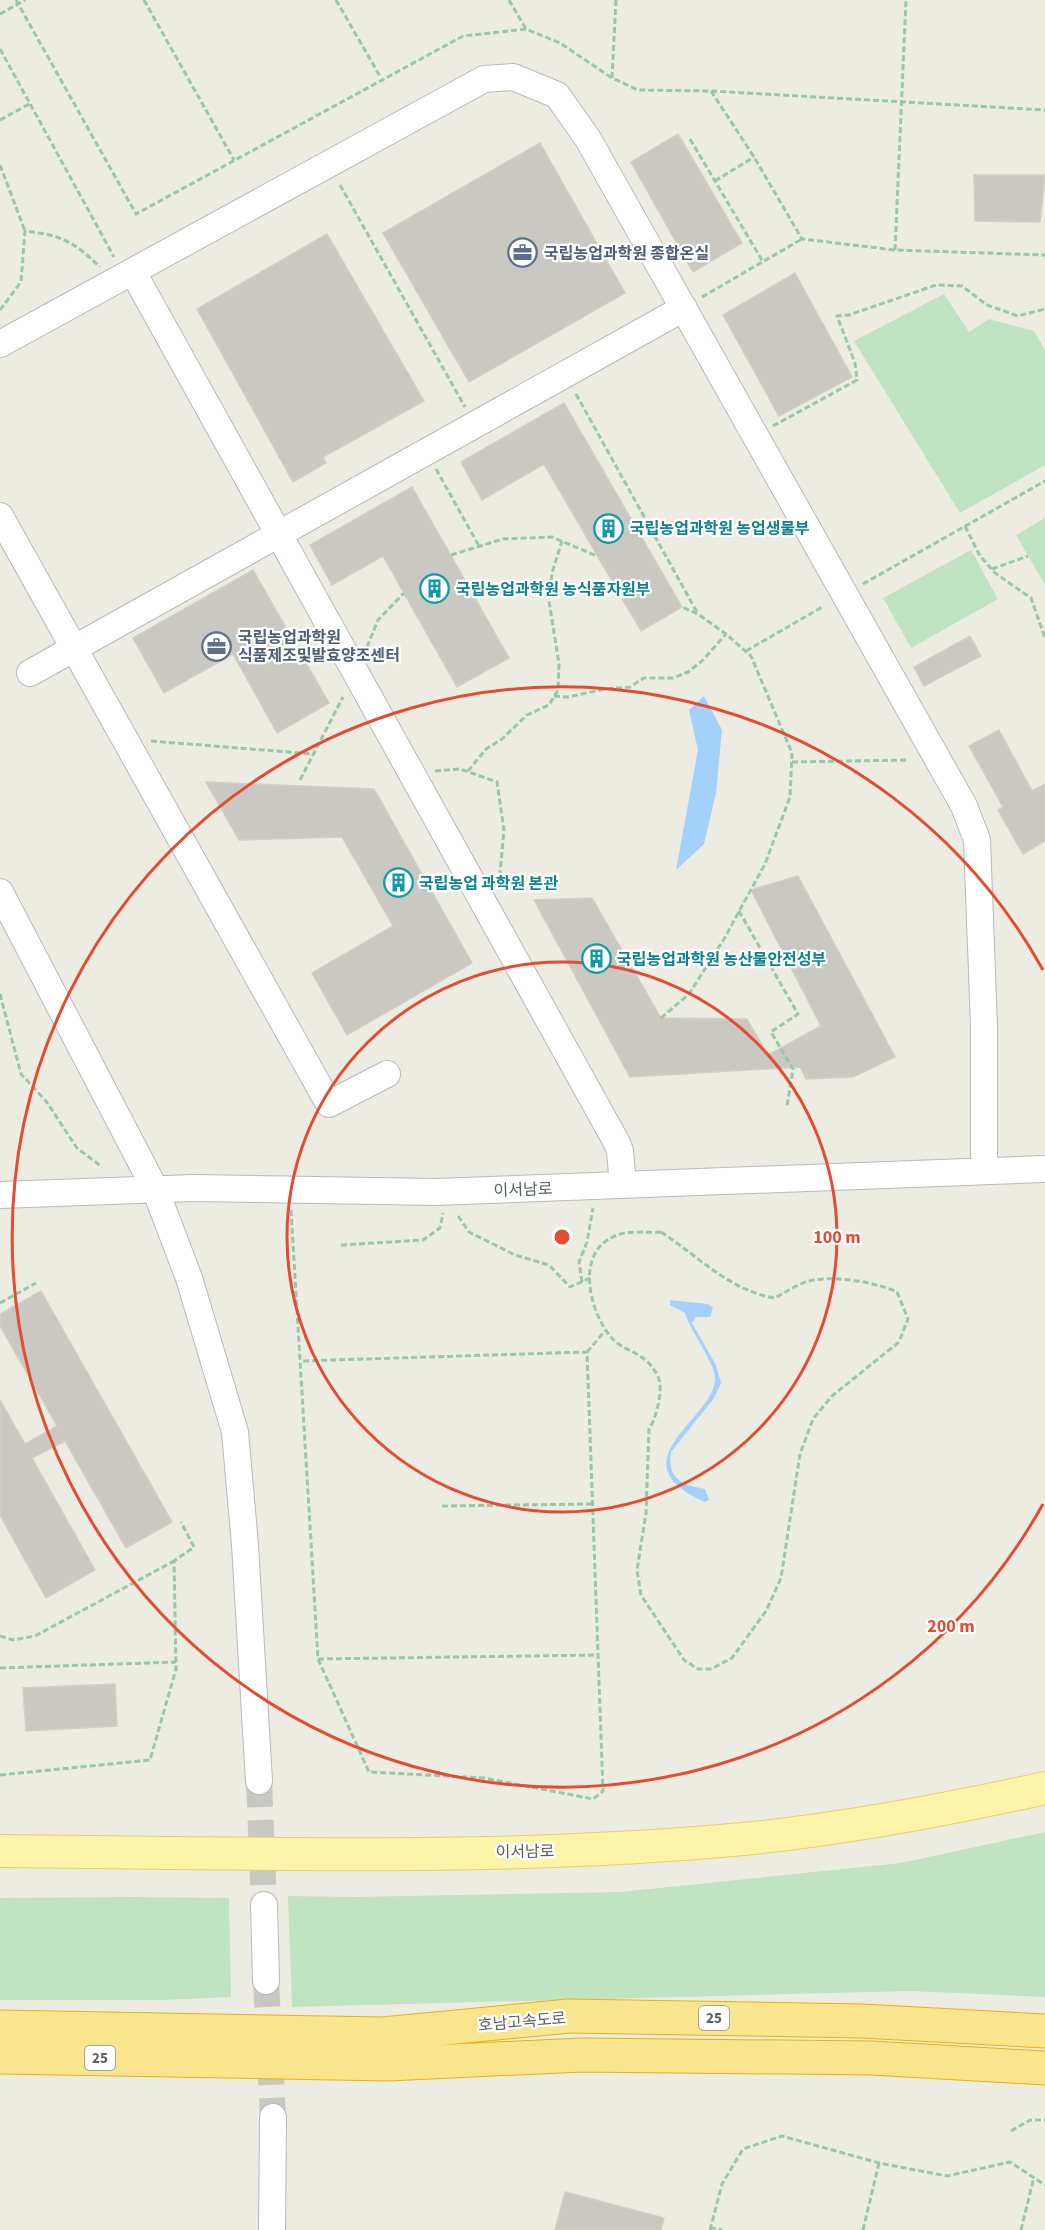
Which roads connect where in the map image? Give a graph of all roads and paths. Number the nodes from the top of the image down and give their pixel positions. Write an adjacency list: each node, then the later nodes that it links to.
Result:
1 (25, 0): 7 (path)
2 (144, 0): 20 (path)
3 (336, 0): 11 (path)
4 (509, 0): 9 (path)
5 (616, 0): 12 (path)
6 (906, 0): 15 (path)
7 (17, 2): 8 (path); 20 (path)
8 (0, 14)
9 (526, 29): 11 (path); 12 (path)
10 (0, 49): 14 (path)
11 (381, 78): 20 (path)
12 (612, 78): 13 (path)
13 (711, 91): 15 (path); 19 (path)
14 (31, 103): 17 (path); 29 (path)
15 (902, 103): 16 (path); 26 (path)
16 (1045, 110)
17 (0, 120)
18 (690, 139): 22 (path)
19 (754, 157): 22 (path); 25 (path)
20 (234, 160)
21 (0, 165): 24 (path)
22 (715, 181): 28 (path)
23 (340, 185): 35 (path)
24 (25, 231): 29 (path); 32 (path)
25 (802, 239): 26 (path); 28 (path)
26 (895, 250): 27 (path)
27 (1045, 255)
28 (763, 262): 30 (path)
29 (120, 273): 30 (lane); 33 (lane); 41 (lane)
30 (684, 308): 34 (lane); 76 (lane)
31 (1045, 309): 36 (path)
32 (0, 310)
33 (0, 344)
34 (564, 374): 35 (lane); 52 (path)
35 (475, 424): 37 (lane)
36 (770, 428)
37 (426, 452): 41 (lane); 43 (path)
38 (1045, 481): 40 (path)
39 (0, 516): 55 (lane)
40 (965, 526): 47 (path); 48 (path)
41 (280, 533): 55 (lane); 57 (lane)
42 (562, 541): 43 (path); 45 (path); 59 (path)
43 (479, 546): 44 (path)
44 (450, 555)
45 (597, 556)
46 (1028, 556): 47 (path)
47 (992, 569): 54 (path)
48 (859, 586)
49 (404, 593): 57 (path)
50 (824, 606): 56 (path)
51 (682, 607): 52 (path)
52 (698, 614): 53 (path)
53 (726, 634): 56 (path); 59 (path)
54 (1045, 638)
55 (74, 648): 58 (lane); 60 (lane)
56 (746, 651): 63 (path)
57 (356, 672): 61 (path); 65 (lane)
58 (30, 673)
59 (554, 696): 64 (path)
60 (125, 739): 61 (path); 72 (lane)
61 (313, 754): 66 (path)
62 (909, 760): 63 (path)
63 (792, 762): 68 (path)
64 (468, 771): 65 (path); 69 (path)
65 (413, 774): 69 (lane)
66 (300, 780)
67 (0, 892): 78 (lane)
68 (739, 911): 71 (path); 73 (path)
69 (496, 924): 77 (lane)
70 (0, 994): 74 (path)
71 (661, 1018)
72 (387, 1074)
73 (787, 1106)
74 (102, 1167)
75 (1045, 1169): 76 (lane, 이서남로)
76 (984, 1170): 77 (lane, 이서남로)
77 (623, 1185): 80 (lane, 이서남로)
78 (155, 1189): 79 (lane, 이서남로); 81 (lane, 이서남로); 102 (lane)
79 (290, 1190): 80 (lane, 이서남로); 91 (path)
80 (448, 1192): 84 (path)
81 (0, 1195)
82 (594, 1206): 86 (path)
83 (458, 1216): 86 (path)
84 (341, 1245)
85 (590, 1278): 86 (path); 89 (path); 89 (path)
86 (582, 1282)
87 (36, 1283): 88 (path)
88 (0, 1304)
89 (606, 1330): 90 (path)
90 (587, 1352): 91 (path); 92 (path)
91 (301, 1361): 98 (path)
92 (592, 1504): 93 (path); 97 (path)
93 (442, 1506)
94 (181, 1522): 95 (path)
95 (174, 1561): 96 (path); 99 (path)
96 (0, 1636)
97 (598, 1655): 98 (path); 98 (path)
98 (318, 1659)
99 (176, 1662): 100 (path); 101 (path)
100 (0, 1668)
101 (0, 1775)
102 (259, 1782)
103 (1045, 1788): 104 (main road, 이서남로)
104 (0, 1851)
105 (264, 1905): 106 (lane)
106 (267, 1981)
107 (0, 2026): 108 (highway, 호남고속도로 / 25)
108 (1042, 2027)
109 (0, 2057): 110 (highway, 25)
110 (1045, 2068)
111 (273, 2116): 118 (lane)
112 (1045, 2120): 113 (path)
113 (1011, 2131)
114 (879, 2163): 115 (path); 117 (path); 120 (path)
115 (1034, 2177): 116 (path); 121 (path)
116 (1045, 2185)
117 (710, 2229): 119 (path)
118 (272, 2230)
119 (722, 2230)
120 (862, 2230)
121 (1021, 2230)

